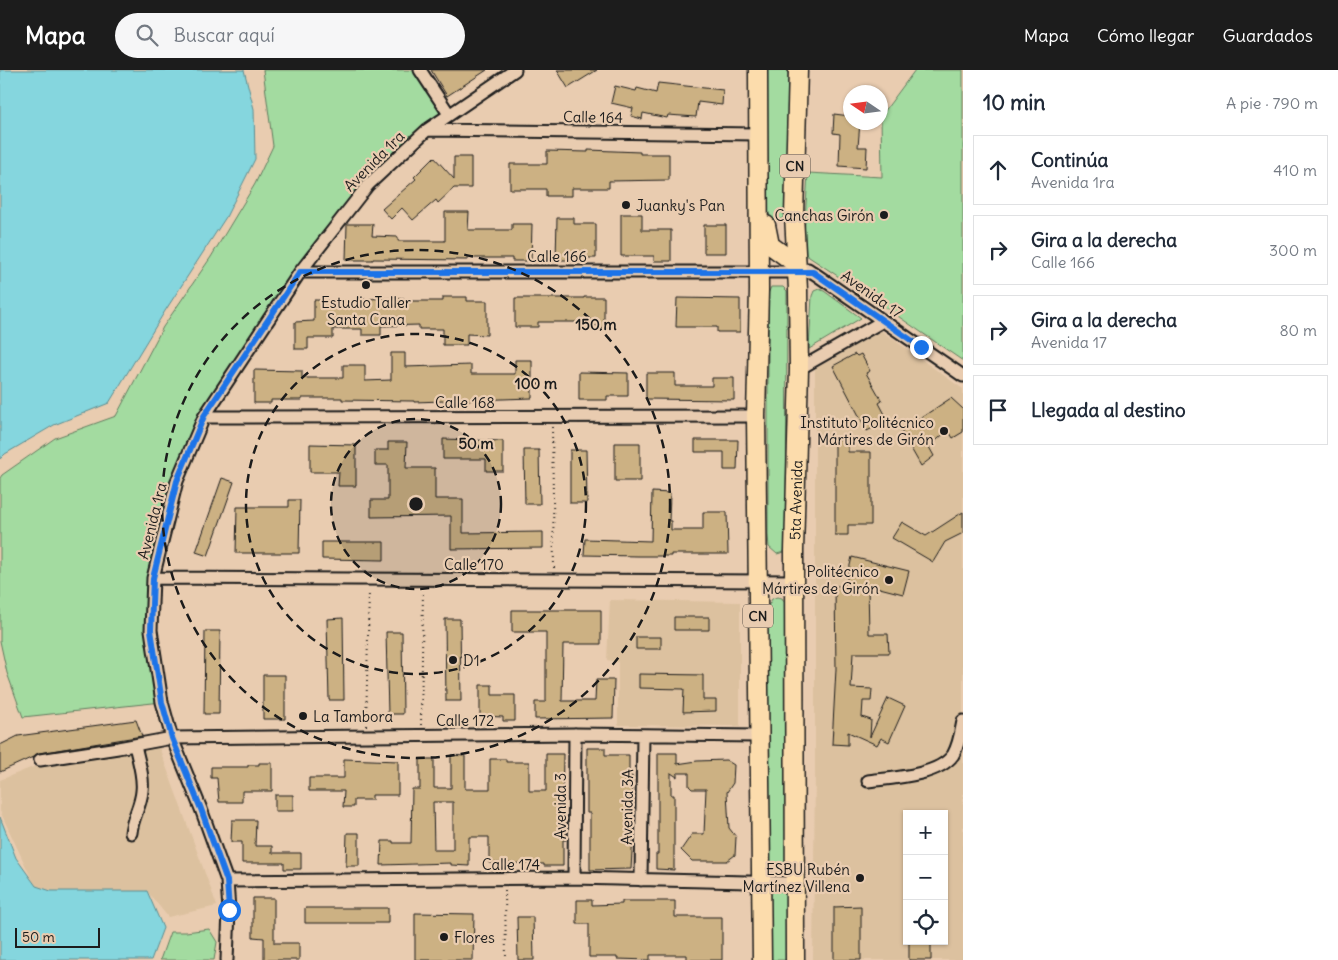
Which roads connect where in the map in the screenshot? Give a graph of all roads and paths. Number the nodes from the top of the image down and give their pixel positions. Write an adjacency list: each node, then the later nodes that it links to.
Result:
1 (420, 70): 5 (street)
2 (516, 70): 5 (street, Avenida 1ra)
3 (758, 70): 7 (highway, CN)
4 (798, 70): 8 (highway, 5ta Avenida / CN)
5 (449, 114): 6 (street, Avenida 1ra)
6 (427, 130): 7 (street, Calle 164); 12 (street, Avenida 1ra)
7 (758, 134): 9 (highway, CN)
8 (794, 217): 9 (highway); 10 (highway, 5ta Avenida / CN)
9 (762, 221): 10 (highway); 11 (highway, CN)
10 (802, 269): 11 (street, Calle 166); 13 (street, Avenida 17); 14 (highway, 5ta Avenida / CN)
11 (758, 271): 12 (street, Calle 166); 18 (highway, CN)
12 (300, 272): 16 (street, Avenida 1ra)
13 (883, 321): 14 (street); 15 (street, Avenida 17)
14 (799, 369): 24 (highway, 5ta Avenida / CN)
15 (963, 376)
16 (204, 416): 17 (street, Calle 168); 19 (street, Avenida 1ra)
17 (551, 416): 18 (street, Calle 168); 22 (path)
18 (756, 416): 23 (highway, CN)
19 (153, 578): 20 (street, Calle 170); 31 (street, Avenida 1ra)
20 (369, 578): 21 (street, Calle 170); 29 (path)
21 (423, 579): 22 (street, Calle 170); 27 (path)
22 (554, 579): 23 (street, Calle 170)
23 (758, 580): 24 (street, Calle 170); 30 (highway, CN)
24 (794, 580): 41 (highway, 5ta Avenida / CN)
25 (963, 721): 34 (street)
26 (575, 734): 27 (street, Calle 172); 28 (street, Calle 172); 36 (street, Avenida 3)
27 (421, 735): 29 (street, Calle 172)
28 (643, 735): 30 (street, Calle 172); 38 (street, Avenida 3A)
29 (366, 736): 31 (street, Calle 172)
30 (758, 736): 40 (highway, CN)
31 (172, 738): 32 (street, Calle 172); 39 (street, Avenida 1ra)
32 (135, 745): 33 (street, Calle 172); 35 (street)
33 (40, 760)
34 (868, 781)
35 (131, 833)
36 (574, 878): 37 (street, Calle 174); 38 (street, Calle 174)
37 (505, 879): 39 (street, Calle 174); 43 (path)
38 (641, 880): 40 (street, Calle 174)
39 (227, 881): 42 (street, Avenida 1ra)
40 (761, 883): 41 (street, Calle 174); 44 (highway, CN)
41 (795, 883): 45 (highway, 5ta Avenida / CN)
42 (227, 960)
43 (506, 960)
44 (762, 960)
45 (795, 960)

